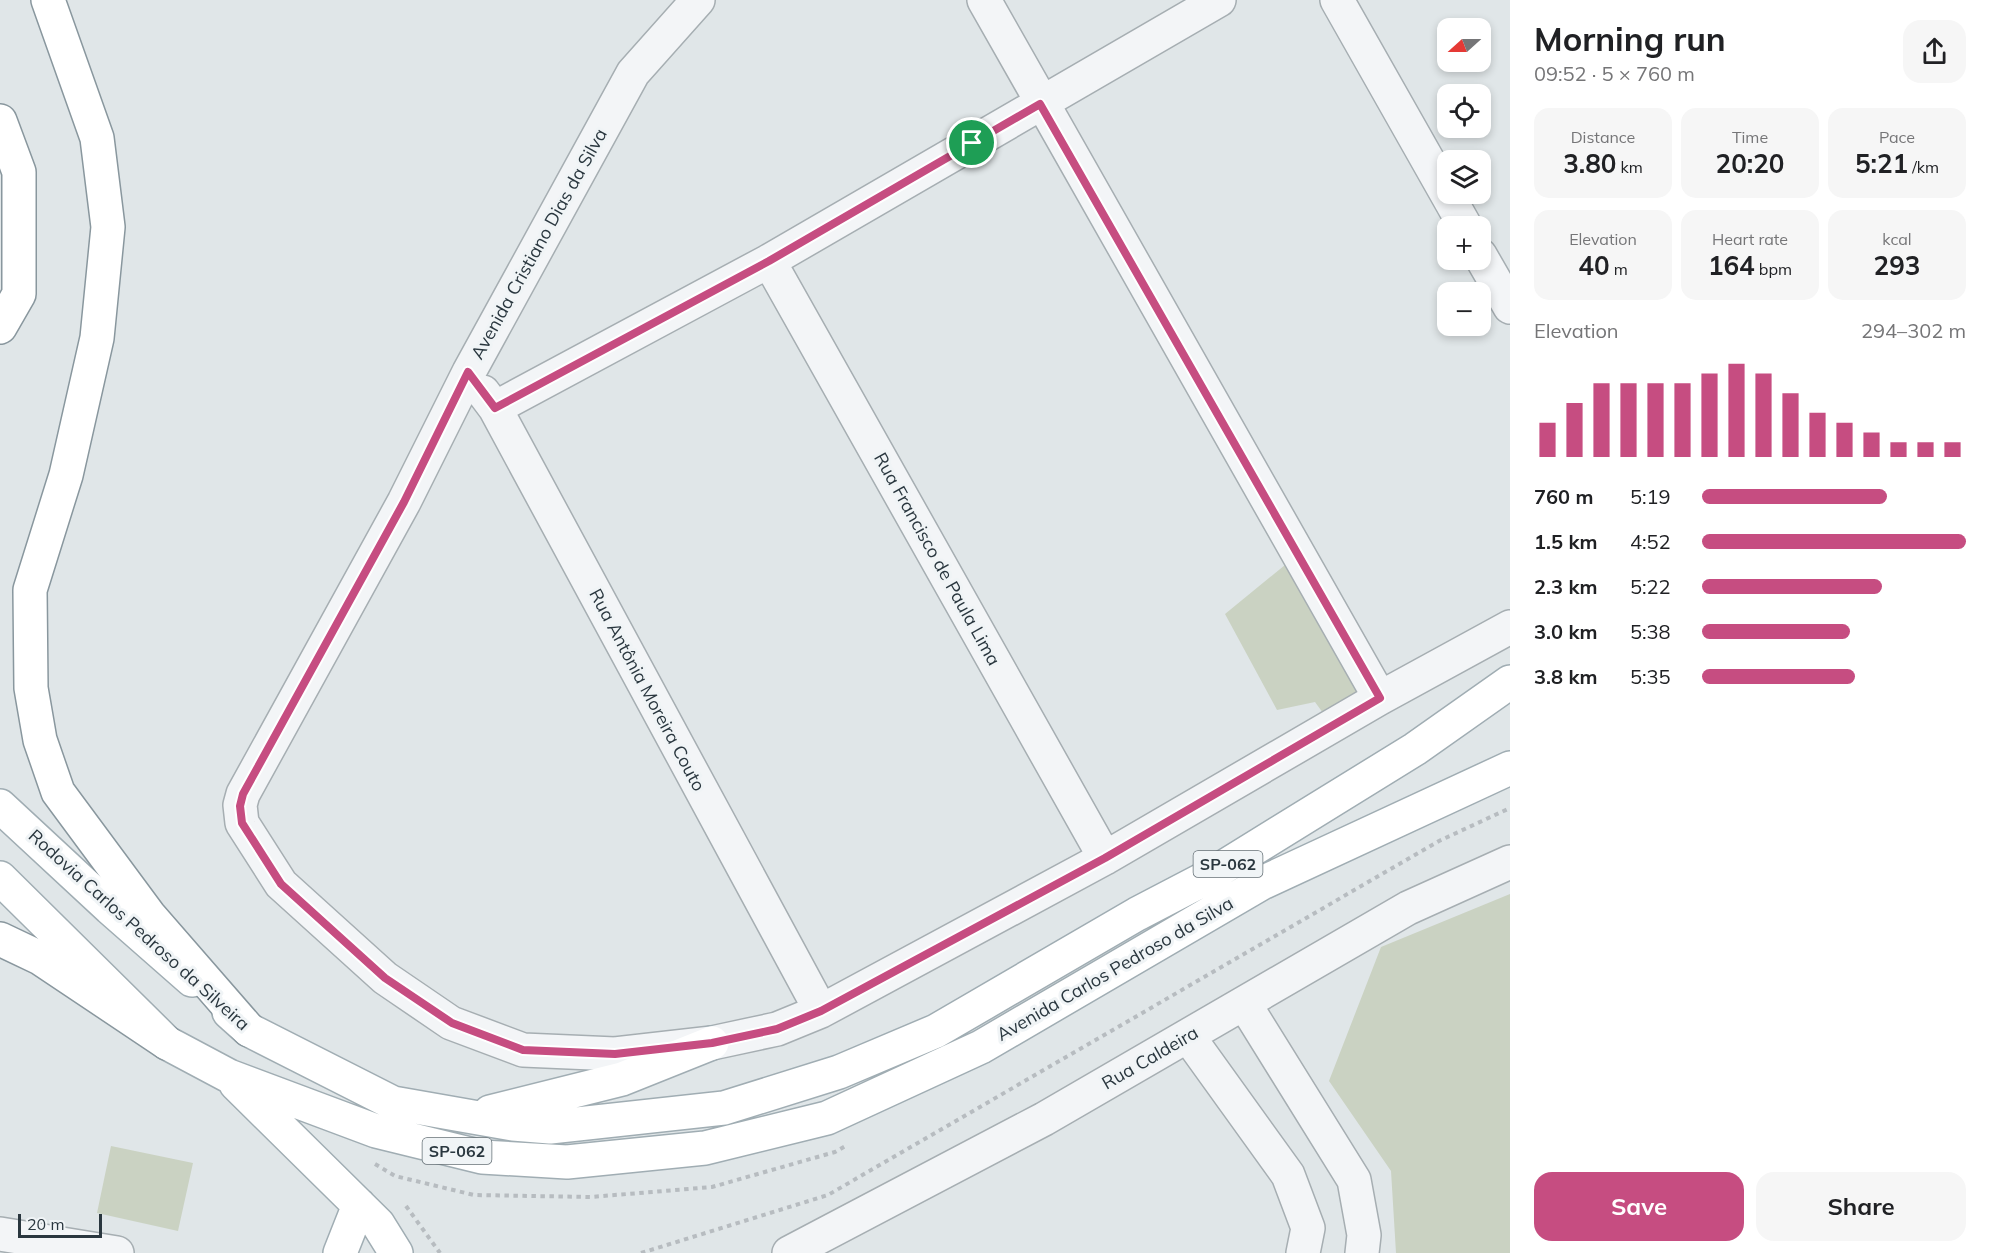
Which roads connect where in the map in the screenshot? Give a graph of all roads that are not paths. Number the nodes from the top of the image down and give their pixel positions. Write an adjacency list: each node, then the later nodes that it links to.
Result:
1 (48, 0): 26 (main road)
2 (698, 0): 13 (street, Avenida Cristiano Dias da Silva)
3 (984, 0): 6 (street)
4 (1219, 0): 6 (street)
5 (1337, 0): 8 (street)
6 (1040, 104): 9 (street); 17 (street)
7 (0, 121): 12 (main road)
8 (1459, 216)
9 (769, 261): 14 (street); 20 (street, Rua Francisco de Paula Lima)
10 (1489, 270): 11 (street)
11 (1510, 307)
12 (0, 327)
13 (468, 372): 14 (street, Rua Antônia Moreira Couto); 30 (street, Avenida Cristiano Dias da Silva)
14 (495, 408): 25 (street, Rua Antônia Moreira Couto)
15 (1510, 627): 17 (street)
16 (1510, 682): 27 (main road, Avenida Carlos Pedroso da Silva / SP-062)
17 (1380, 698): 20 (street)
18 (1510, 768): 31 (main road, Avenida Carlos Pedroso da Silva / SP-062)
19 (0, 806): 26 (main road, Rodovia Carlos Pedroso da Silveira / SP-062)
20 (1105, 858): 25 (street)
21 (1510, 861): 24 (street, Rua Caldeira)
22 (0, 878): 29 (main road, SP-062)
23 (0, 939): 29 (main road)
24 (1244, 1003): 28 (street, Rua Caldeira); 36 (street)
25 (821, 1011): 30 (street)
26 (249, 1030): 32 (main road, Rodovia Carlos Pedroso da Silveira / SP-062)
27 (936, 1031): 32 (main road, Rodovia Carlos Pedroso da Silveira / SP-062)
28 (1188, 1036): 35 (street); 40 (street, Rua Caldeira)
29 (167, 1043): 31 (main road, SP-062)
30 (712, 1043): 32 (main road)
31 (229, 1076): 33 (main road)
32 (474, 1115)
33 (359, 1205): 38 (main road); 39 (main road)
34 (0, 1234): 37 (street)
35 (1306, 1240): 36 (street)
36 (1363, 1244)
37 (117, 1253)
38 (340, 1253)
39 (396, 1253)
40 (789, 1253)

